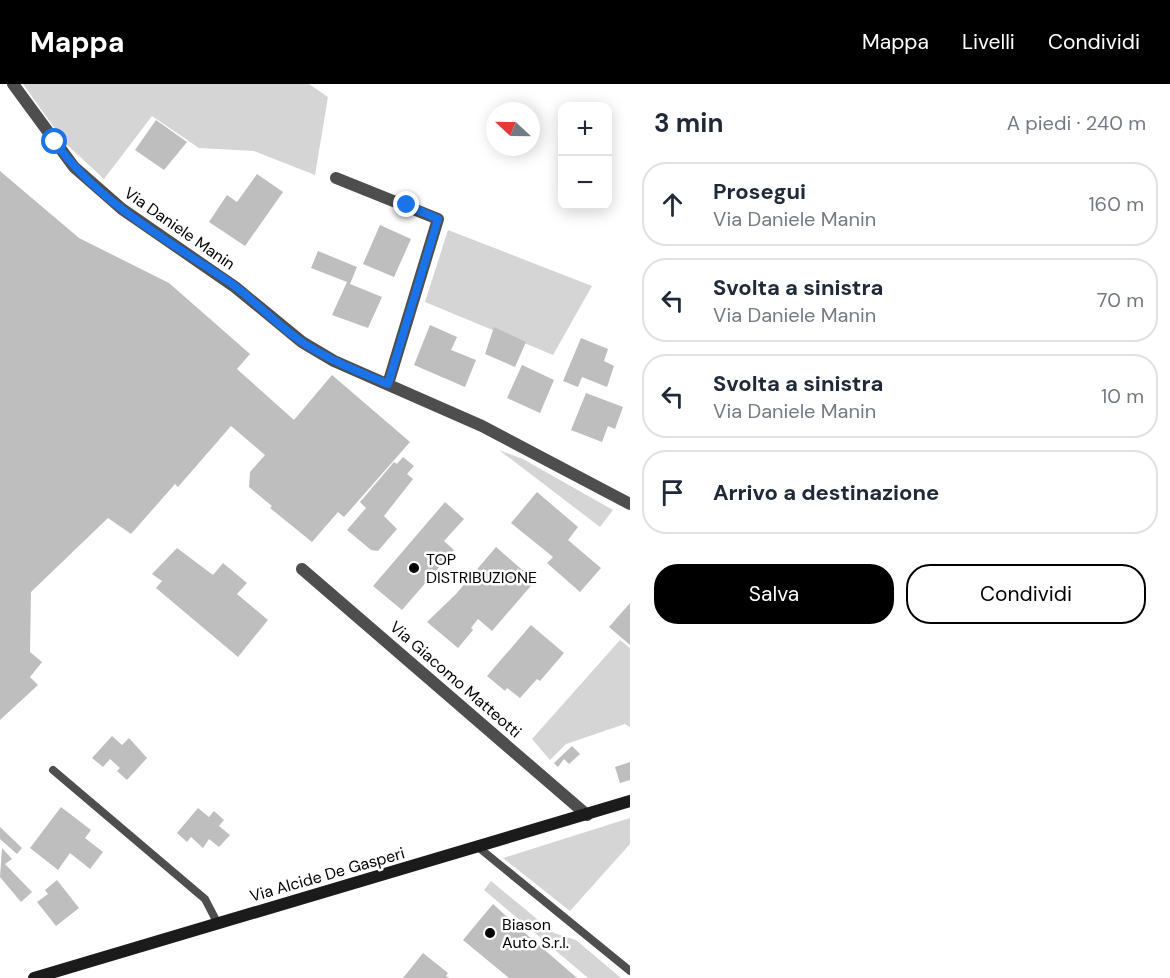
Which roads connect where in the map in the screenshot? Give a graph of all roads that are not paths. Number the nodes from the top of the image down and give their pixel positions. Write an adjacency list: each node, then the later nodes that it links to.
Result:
1 (13, 84): 3 (street, Via Daniele Manin)
2 (336, 178): 3 (street)
3 (388, 384): 4 (street, Via Daniele Manin)
4 (630, 504)
5 (302, 569): 8 (street, Via Giacomo Matteotti)
6 (53, 770): 10 (lane)
7 (630, 801): 8 (main road, Via Alcide De Gasperi)
8 (587, 815): 9 (main road, Via Alcide De Gasperi)
9 (478, 847): 10 (main road, Via Alcide De Gasperi); 11 (lane)
10 (218, 924): 12 (main road, Via Alcide De Gasperi)
11 (630, 971)
12 (34, 978)

